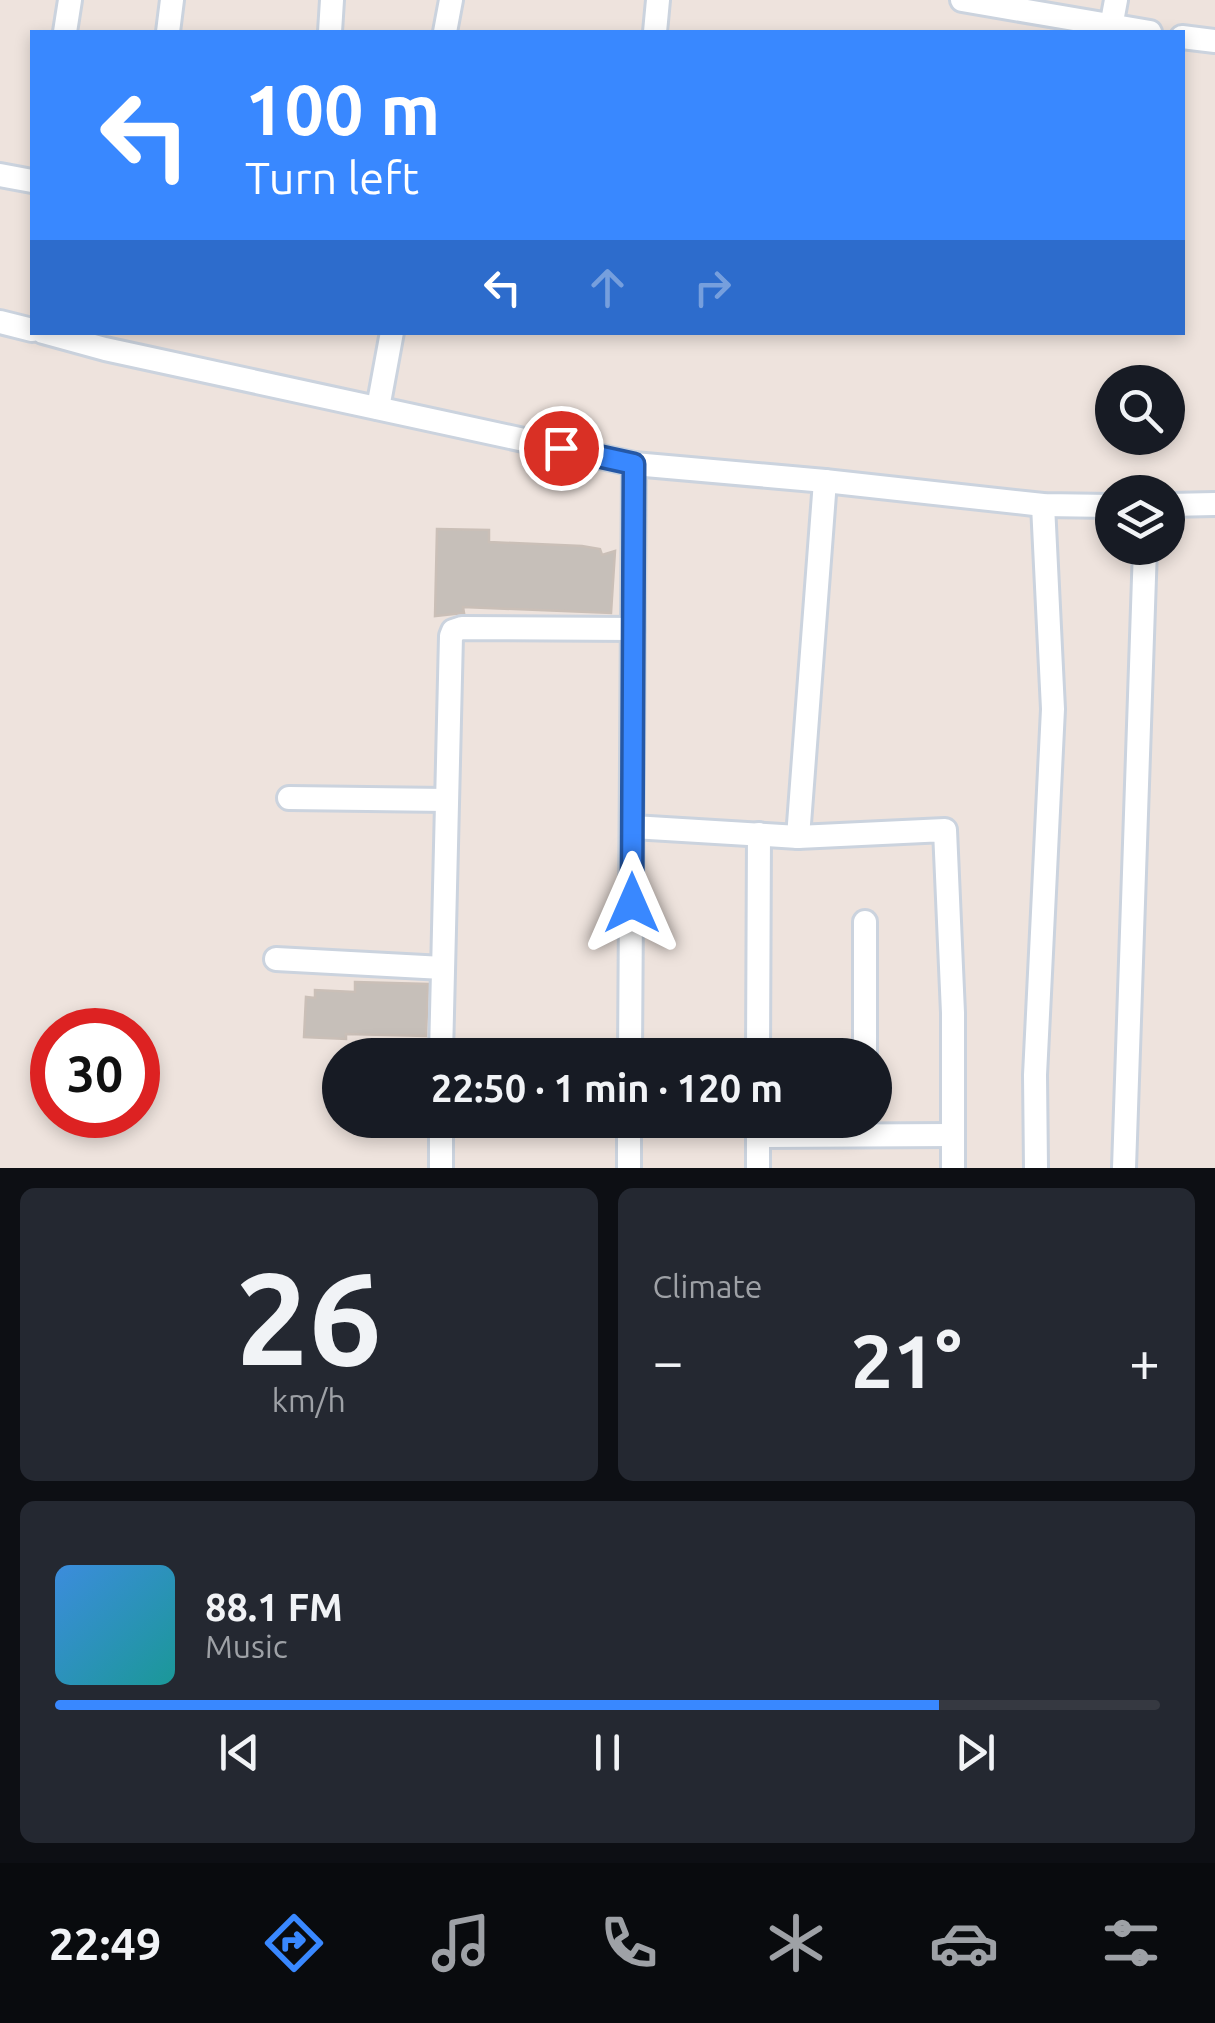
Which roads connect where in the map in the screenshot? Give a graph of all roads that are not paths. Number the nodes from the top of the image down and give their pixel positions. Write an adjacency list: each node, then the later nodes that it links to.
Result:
1 (70, 0): 9 (street)
2 (172, 0): 10 (street)
3 (332, 0): 11 (street)
4 (451, 0): 12 (street)
5 (658, 0): 13 (street)
6 (962, 0): 8 (street)
7 (1116, 0): 8 (street)
8 (1111, 27): 14 (street)
9 (65, 30)
10 (168, 30)
11 (330, 30)
12 (445, 30)
13 (654, 30)
14 (1134, 30)
15 (1185, 37): 16 (street)
16 (1215, 42)
17 (0, 175): 18 (street)
18 (30, 181)
19 (0, 322): 20 (street)
20 (30, 330)
21 (66, 335): 23 (street)
22 (391, 335): 24 (street)
23 (131, 343): 24 (street)
24 (378, 408): 25 (street)
25 (634, 464): 26 (street); 32 (street)
26 (825, 481): 28 (street); 37 (street)
27 (1215, 504): 29 (street)
28 (1043, 505): 30 (street); 54 (street)
29 (1185, 505)
30 (1095, 506)
31 (1143, 565): 55 (street)
32 (633, 629): 34 (street); 35 (street)
33 (288, 798): 34 (street)
34 (446, 800): 40 (street)
35 (632, 827): 36 (street); 42 (street)
36 (759, 834): 37 (street); 43 (street)
37 (798, 837): 46 (street)
38 (865, 922): 44 (street)
39 (276, 958): 40 (street)
40 (443, 968): 41 (street)
41 (441, 1038)
42 (630, 1038)
43 (758, 1038)
44 (865, 1038)
45 (892, 1130): 46 (street)
46 (953, 1135): 53 (street)
47 (441, 1138): 50 (street)
48 (630, 1138): 51 (street)
49 (758, 1138): 52 (street)
50 (441, 1168)
51 (629, 1168)
52 (758, 1168)
53 (953, 1168)
54 (1036, 1168)
55 (1124, 1168)

